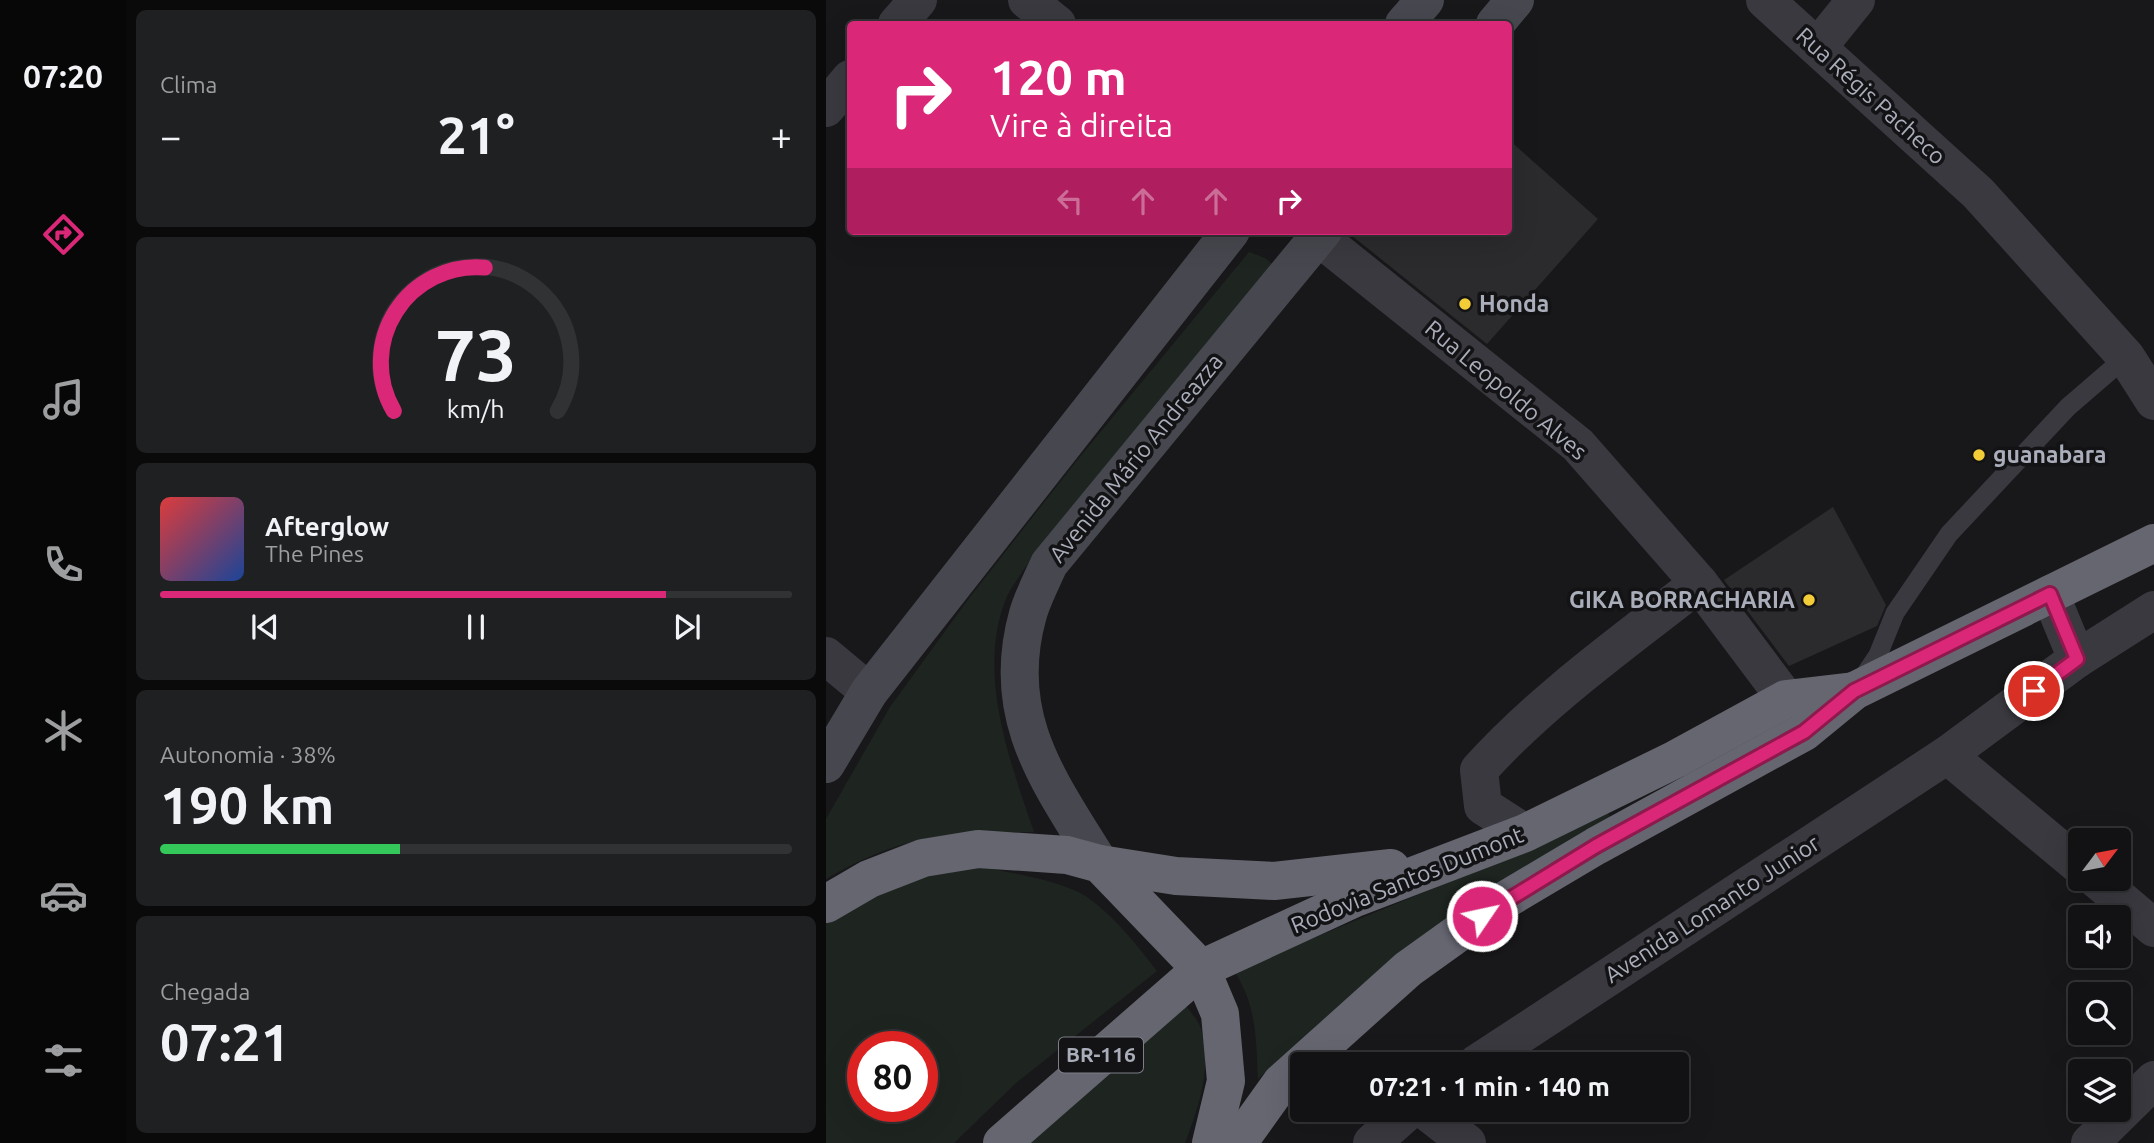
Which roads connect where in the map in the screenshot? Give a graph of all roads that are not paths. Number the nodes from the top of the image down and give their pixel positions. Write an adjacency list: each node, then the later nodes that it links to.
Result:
1 (918, 0): 7 (street)
2 (1027, 0): 8 (street)
3 (1425, 0): 9 (main road)
4 (1515, 0): 10 (main road)
5 (1765, 0): 11 (street, Rua Régis Pacheco)
6 (1856, 0): 11 (street)
7 (900, 21)
8 (1053, 21)
9 (1407, 21)
10 (1498, 21)
11 (1818, 47): 17 (street, Rua Régis Pacheco)
12 (847, 83): 13 (street)
13 (826, 108)
14 (1228, 235): 26 (main road)
15 (1315, 235): 33 (main road, Avenida Mário Andreazza)
16 (1319, 235): 20 (street, Rua Leopoldo Alves)
17 (2140, 361): 18 (street, Rua Régis Pacheco); 25 (lane)
18 (2154, 401)
19 (2154, 543): 21 (highway, Rodovia Santos Dumont / BR-116)
20 (1699, 583): 27 (street, Rua Leopoldo Alves); 30 (street)
21 (2050, 594): 23 (street); 25 (highway, Rodovia Santos Dumont / BR-116)
22 (2154, 610): 23 (street)
23 (2077, 659): 28 (street, Avenida Lomanto Junior)
24 (830, 670): 26 (street)
25 (1854, 691): 27 (highway, Rodovia Santos Dumont / BR-116); 44 (highway, Rodovia Santos Dumont / BR-116)
26 (870, 692): 29 (main road)
27 (1786, 699): 30 (highway, Rodovia Santos Dumont / BR-116)
28 (1947, 755): 32 (street); 38 (street, Avenida Lomanto Junior)
29 (826, 764)
30 (1525, 832): 31 (highway, Rodovia Santos Dumont / BR-116)
31 (1469, 856): 33 (highway); 37 (highway, Rodovia Santos Dumont / BR-116)
32 (2068, 856)
33 (1100, 864): 35 (highway); 37 (highway)
34 (2110, 891): 36 (street)
35 (826, 904)
36 (2154, 928)
37 (1201, 968): 42 (highway, Rodovia Santos Dumont / BR-116); 43 (highway)
38 (1494, 1052)
39 (2154, 1080): 47 (street)
40 (1396, 1122): 45 (street)
41 (1440, 1122): 46 (street)
42 (1002, 1143)
43 (1211, 1143)
44 (1238, 1143)
45 (1373, 1143)
46 (1467, 1143)
47 (2090, 1143)

